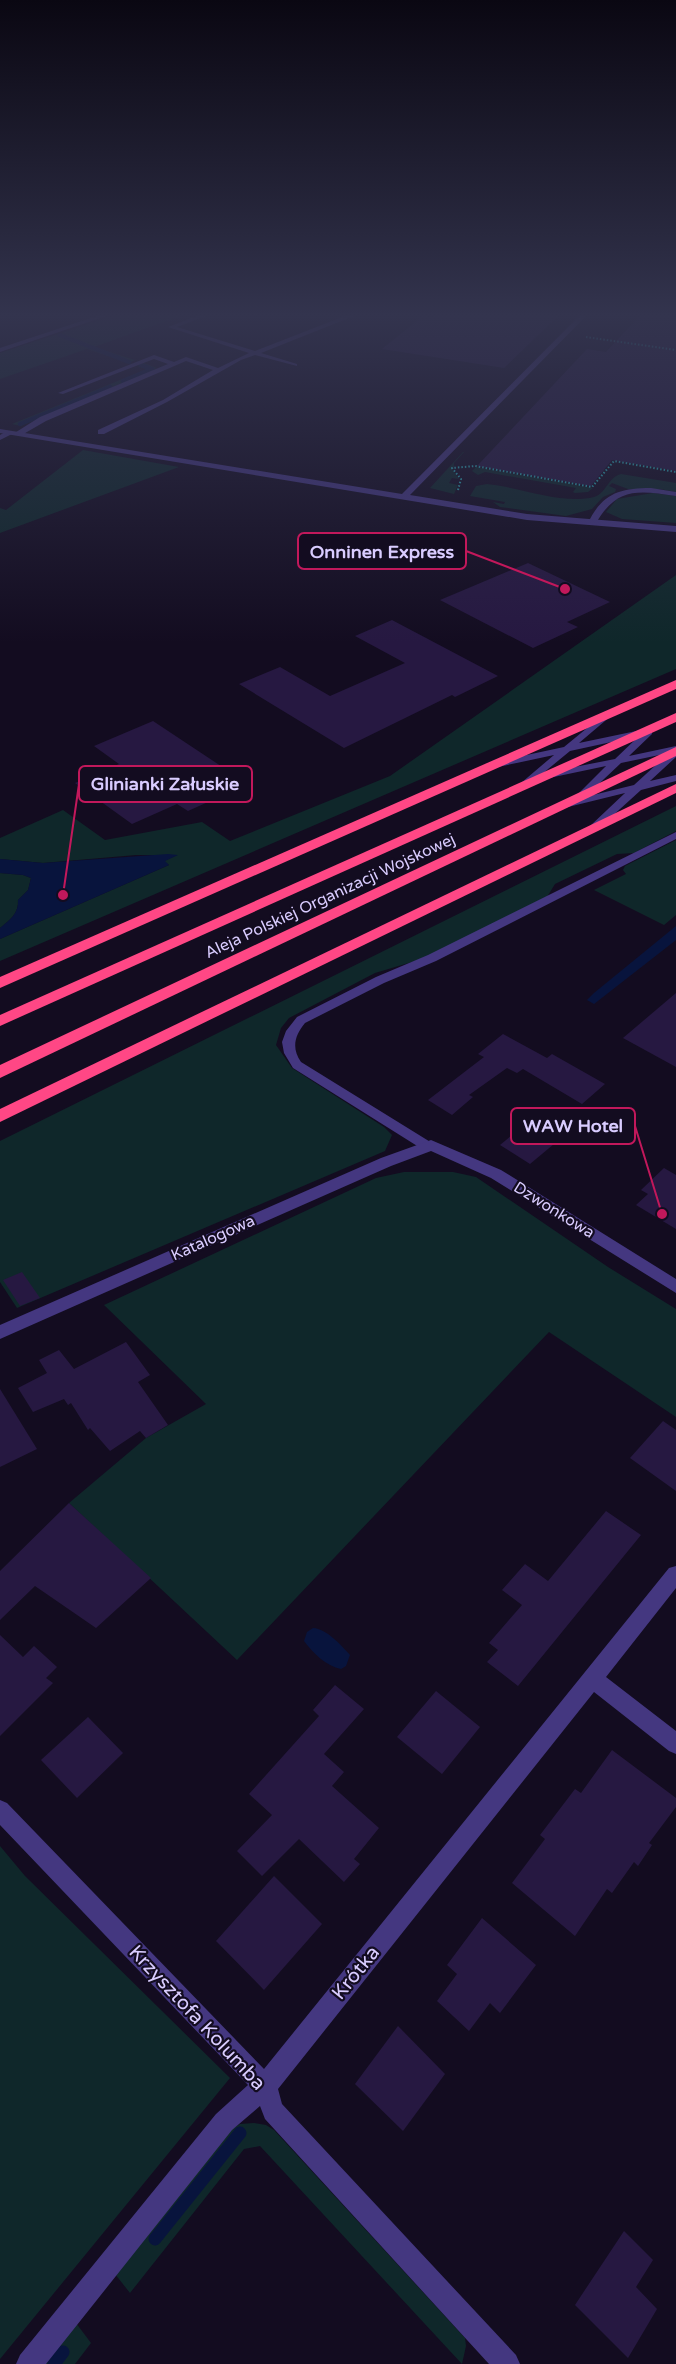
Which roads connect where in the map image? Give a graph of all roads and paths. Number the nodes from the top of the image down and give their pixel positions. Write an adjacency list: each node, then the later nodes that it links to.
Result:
1 (36, 422): 6 (lane)
2 (121, 422): 5 (lane)
3 (478, 422): 11 (street)
4 (0, 431): 6 (street)
5 (101, 432)
6 (14, 433): 7 (lane); 11 (street)
7 (0, 438)
8 (676, 472): 9 (path)
9 (457, 492)
10 (676, 494): 12 (lane)
11 (403, 498): 12 (street)
12 (592, 523): 13 (street)
13 (676, 529)
14 (676, 684): 15 (highway)
15 (609, 713): 18 (lane); 21 (highway)
16 (676, 717): 17 (highway, Aleja Polskiej Organizacji Wojskowej)
17 (649, 730): 18 (lane); 20 (lane); 22 (highway, Aleja Polskiej Organizacji Wojskowej)
18 (567, 749): 21 (lane); 24 (lane)
19 (676, 751): 20 (lane); 25 (lane); 27 (highway, Aleja Polskiej Organizacji Wojskowej)
20 (618, 760): 22 (lane); 27 (lane)
21 (489, 766): 31 (highway)
22 (546, 776): 24 (highway, Aleja Polskiej Organizacji Wojskowej)
23 (676, 778): 25 (lane)
24 (525, 785): 32 (highway, Aleja Polskiej Organizacji Wojskowej)
25 (637, 788): 28 (lane); 29 (lane)
26 (676, 788): 29 (highway)
27 (577, 799): 28 (highway, Aleja Polskiej Organizacji Wojskowej)
28 (561, 806): 33 (highway, Aleja Polskiej Organizacji Wojskowej)
29 (594, 827): 34 (highway)
30 (676, 835): 35 (lane)
31 (0, 983)
32 (0, 1021)
33 (0, 1072)
34 (0, 1116)
35 (427, 1146): 36 (street, Dzwonkowa); 37 (street, Katalogowa)
36 (676, 1287)
37 (0, 1332)
38 (676, 1574): 39 (street, Krótka)
39 (593, 1679): 40 (street); 42 (street, Krótka)
40 (676, 1744)
41 (0, 1810): 42 (street, Krzysztofa Kolumba)
42 (265, 2086): 43 (street, Krótka); 44 (street, Krzysztofa Kolumba)
43 (29, 2364)
44 (507, 2364)

